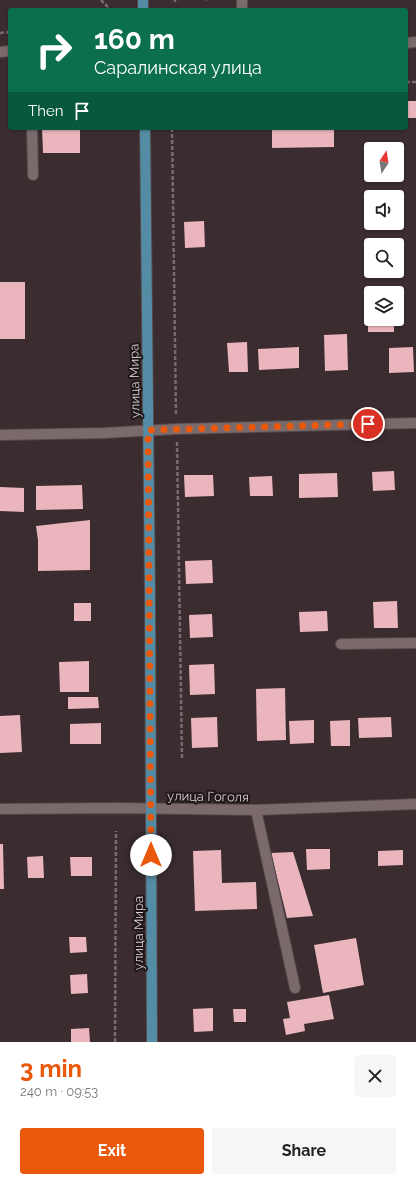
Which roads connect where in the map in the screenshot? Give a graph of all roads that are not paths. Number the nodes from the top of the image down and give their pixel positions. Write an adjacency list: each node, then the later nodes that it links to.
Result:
1 (32, 130): 3 (street)
2 (145, 130): 5 (main road, улица Мира)
3 (33, 175)
4 (416, 423): 5 (street)
5 (148, 430): 6 (street); 11 (main road, улица Мира)
6 (0, 435)
7 (416, 643): 8 (street)
8 (341, 644)
9 (416, 804): 12 (street, улица Гоголя)
10 (0, 809): 11 (street, улица Гоголя)
11 (150, 809): 12 (street, улица Гоголя); 14 (main road, улица Мира)
12 (256, 810): 13 (street)
13 (295, 988)
14 (152, 1042)

